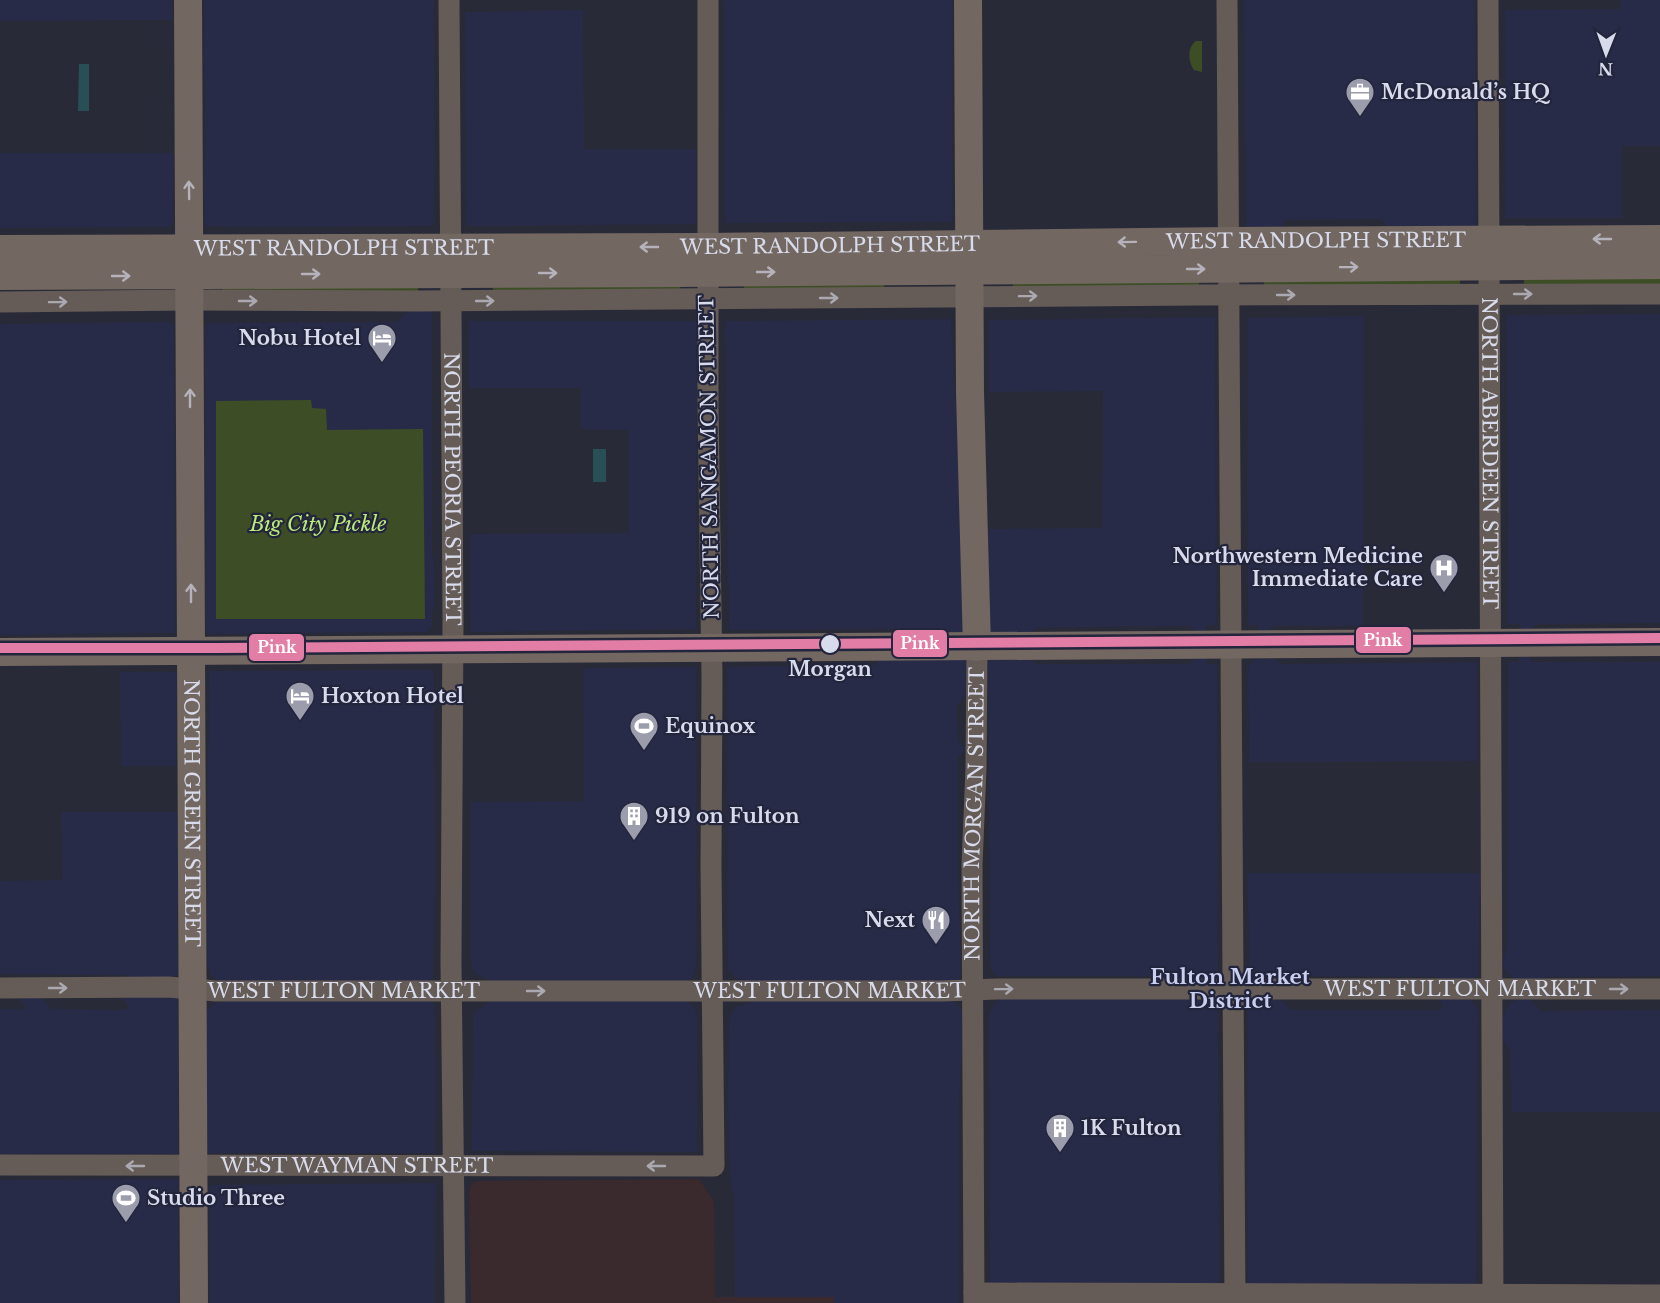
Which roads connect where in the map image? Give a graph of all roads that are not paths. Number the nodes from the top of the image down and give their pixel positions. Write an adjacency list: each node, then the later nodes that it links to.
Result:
1 (188, 0): 15 (street, NORTH GREEN STREET, one-way to 1)
2 (449, 0): 14 (street, NORTH PEORIA STREET)
3 (708, 0): 13 (street, NORTH SANGAMON STREET)
4 (968, 0): 12 (street, NORTH MORGAN STREET)
5 (1227, 0): 8 (street)
6 (1488, 0): 11 (street, NORTH ABERDEEN STREET)
7 (1660, 239): 11 (street, WEST RANDOLPH STREET, one-way to 11)
8 (1227, 241): 11 (street, WEST RANDOLPH STREET); 12 (street, WEST RANDOLPH STREET, one-way to 12); 17 (street)
9 (0, 249): 15 (street, WEST RANDOLPH STREET)
10 (1660, 265): 11 (street, WEST RANDOLPH STREET)
11 (1489, 266): 17 (street, WEST RANDOLPH STREET, one-way to 11); 18 (street, WEST RANDOLPH STREET, one-way to 18); 21 (street, NORTH ABERDEEN STREET)
12 (970, 270): 13 (street, WEST RANDOLPH STREET); 13 (street, WEST RANDOLPH STREET, one-way to 12); 17 (street, WEST RANDOLPH STREET, one-way to 17); 23 (street, NORTH MORGAN STREET)
13 (708, 273): 14 (street, WEST RANDOLPH STREET); 14 (street, WEST RANDOLPH STREET, one-way to 13); 24 (street, NORTH SANGAMON STREET)
14 (451, 274): 15 (street, WEST RANDOLPH STREET); 25 (street, NORTH PEORIA STREET)
15 (190, 275): 16 (street, WEST RANDOLPH STREET, one-way to 15); 19 (street, WEST RANDOLPH STREET, one-way to 15); 27 (street, NORTH GREEN STREET, one-way to 15)
16 (0, 276)
17 (1228, 282): 22 (street)
18 (1660, 294)
19 (0, 302)
20 (1660, 642): 21 (street)
21 (1491, 643): 22 (street); 31 (street, NORTH ABERDEEN STREET)
22 (1230, 645): 23 (street); 29 (street)
23 (977, 647): 24 (street); 33 (street, NORTH MORGAN STREET)
24 (711, 649): 25 (street); 34 (street, NORTH SANGAMON STREET)
25 (453, 650): 27 (street); 35 (street, NORTH PEORIA STREET)
26 (0, 652): 27 (street)
27 (191, 652): 30 (street, NORTH GREEN STREET)
28 (0, 988): 30 (street, WEST FULTON MARKET, one-way to 30)
29 (1233, 988): 31 (street, WEST FULTON MARKET); 33 (street, WEST FULTON MARKET, one-way to 29); 42 (street)
30 (192, 989): 35 (street, WEST FULTON MARKET); 37 (street, NORTH GREEN STREET)
31 (1492, 989): 32 (street, WEST FULTON MARKET, one-way to 32); 43 (street, NORTH ABERDEEN STREET)
32 (1660, 989)
33 (973, 990): 34 (street, WEST FULTON MARKET); 41 (street, NORTH MORGAN STREET)
34 (712, 991): 35 (street, WEST FULTON MARKET, one-way to 34); 38 (street, NORTH SANGAMON STREET)
35 (451, 992): 39 (street, NORTH PEORIA STREET)
36 (0, 1166): 37 (street, WEST WAYMAN STREET, one-way to 36)
37 (193, 1166): 39 (street, WEST WAYMAN STREET); 44 (street, NORTH GREEN STREET)
38 (714, 1166): 39 (street, WEST WAYMAN STREET, one-way to 39)
39 (454, 1167): 45 (street, NORTH PEORIA STREET)
40 (1660, 1295): 43 (street)
41 (974, 1298): 42 (street)
42 (1235, 1298): 43 (street)
43 (1493, 1299)
44 (194, 1303)
45 (455, 1303)

